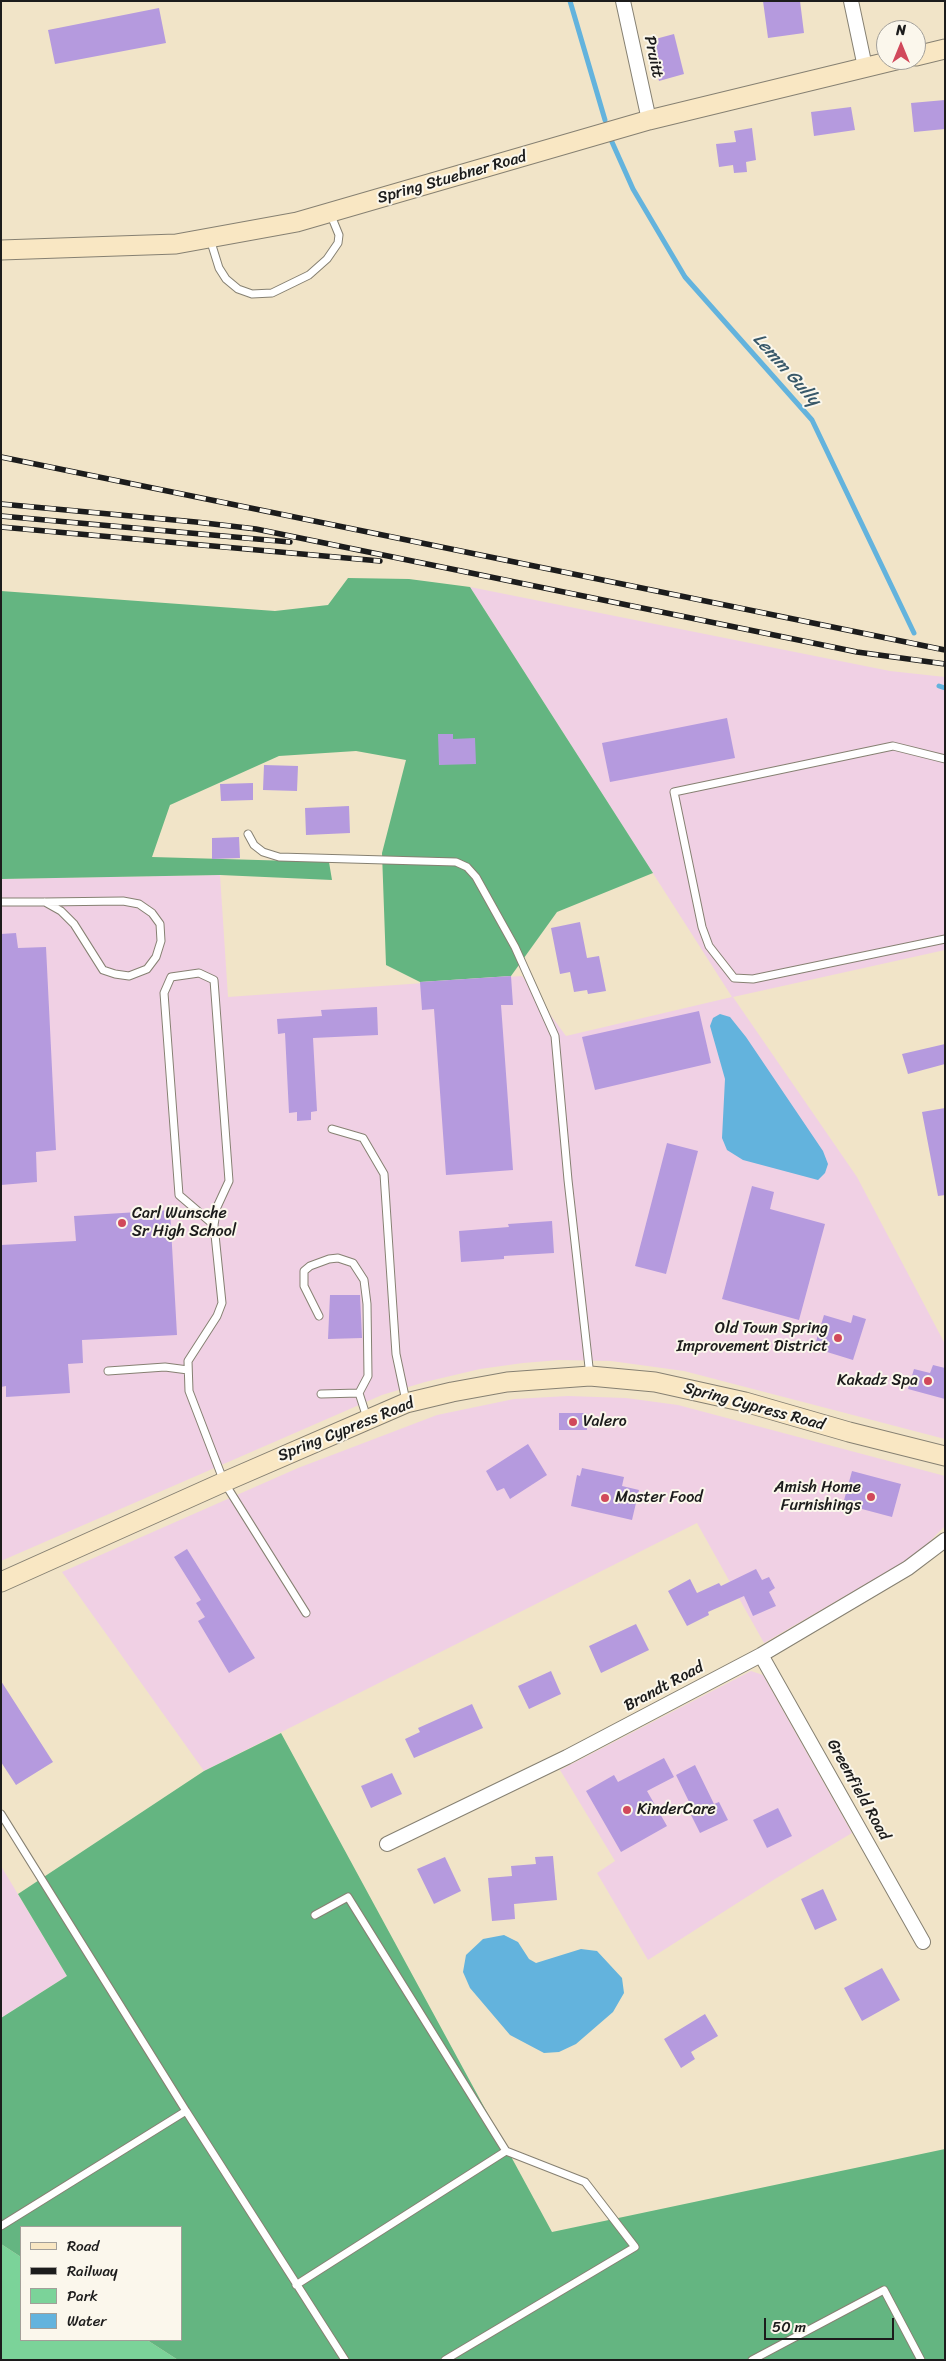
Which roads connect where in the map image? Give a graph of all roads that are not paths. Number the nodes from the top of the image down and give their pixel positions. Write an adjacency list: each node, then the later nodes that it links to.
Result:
1 (623, 1): 7 (street, Pruitt)
2 (851, 1): 6 (street)
3 (945, 49): 4 (main road)
4 (926, 54)
5 (876, 65): 6 (main road, Spring Stuebner Road)
6 (865, 67): 7 (main road, Spring Stuebner Road)
7 (649, 120): 8 (main road, Spring Stuebner Road)
8 (330, 213): 9 (main road, Spring Stuebner Road); 9 (lane)
9 (210, 239): 10 (main road, Spring Stuebner Road)
10 (1, 250)
11 (945, 759): 15 (lane)
12 (248, 834): 21 (lane)
13 (1, 902): 14 (lane)
14 (45, 902): 14 (lane)
15 (945, 939)
16 (332, 1129): 24 (lane)
17 (214, 1225): 17 (lane); 19 (lane)
18 (319, 1316): 22 (lane)
19 (188, 1370): 20 (lane); 27 (lane)
20 (108, 1371)
21 (590, 1376): 24 (main road, Spring Cypress Road); 26 (main road, Spring Cypress Road)
22 (359, 1393): 23 (lane); 25 (lane)
23 (321, 1394)
24 (406, 1403): 25 (main road, Spring Cypress Road)
25 (368, 1419): 27 (main road, Spring Cypress Road)
26 (945, 1456)
27 (224, 1482): 29 (main road, Spring Cypress Road); 30 (lane)
28 (945, 1540): 31 (street, Brandt Road)
29 (1, 1582)
30 (306, 1613)
31 (762, 1655): 33 (street, Brandt Road); 35 (street, Greenfield Road)
32 (1, 1814): 36 (lane)
33 (387, 1844)
34 (315, 1915): 37 (lane)
35 (923, 1942)
36 (186, 2111): 38 (lane); 39 (lane)
37 (506, 2150): 39 (lane); 41 (lane)
38 (1, 2226)
39 (296, 2286): 40 (lane)
40 (345, 2360)
41 (446, 2360)
42 (752, 2360): 43 (lane)
43 (921, 2360)

